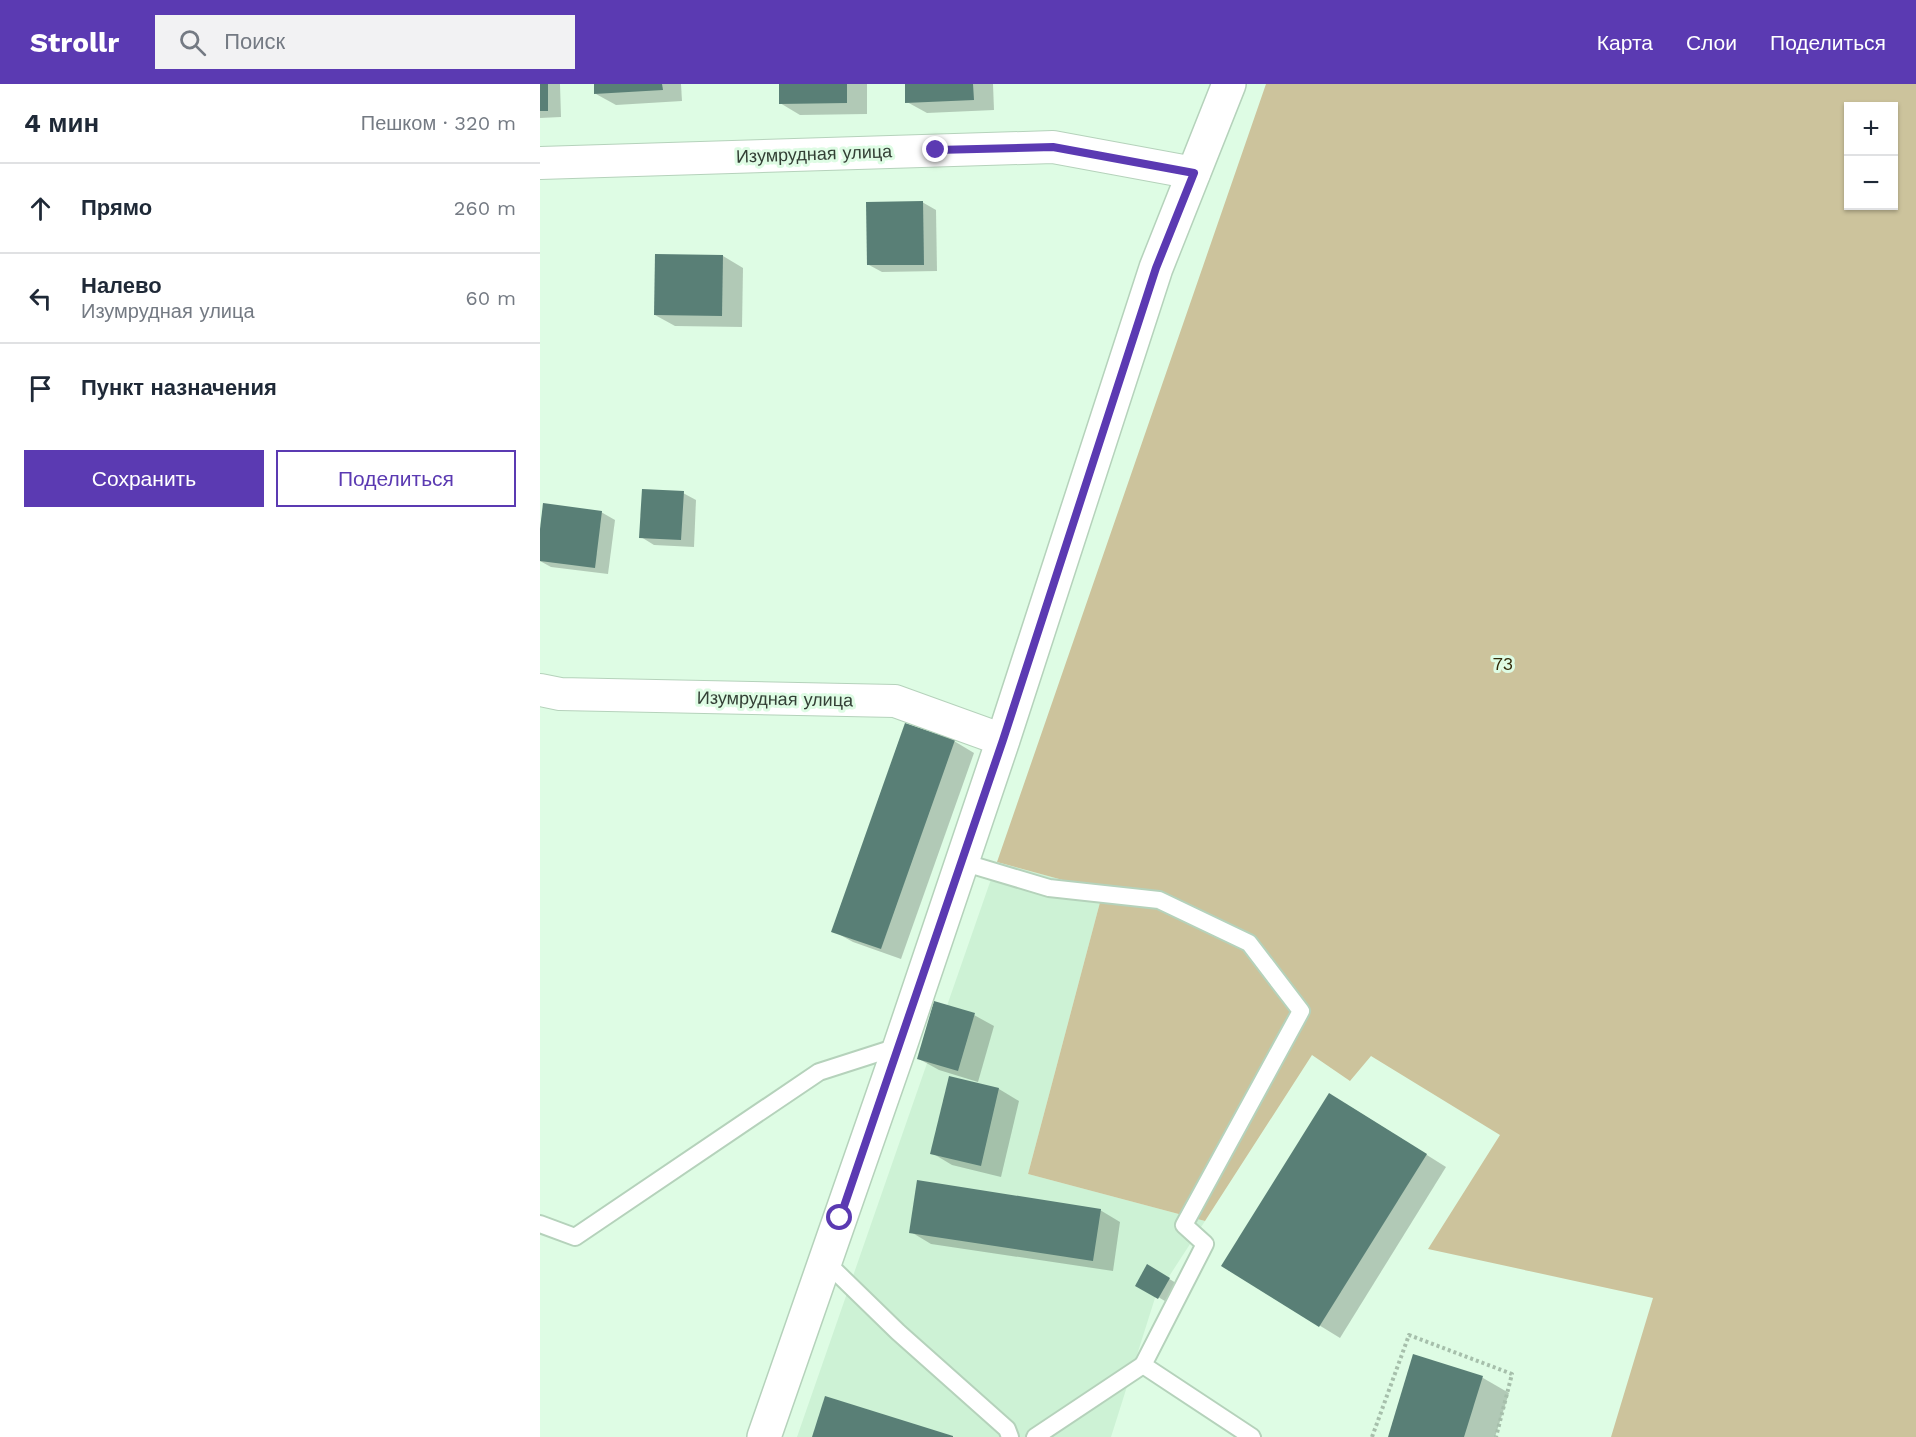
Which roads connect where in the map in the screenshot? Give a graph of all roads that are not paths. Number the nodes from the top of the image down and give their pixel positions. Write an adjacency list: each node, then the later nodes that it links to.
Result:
1 (1229, 84): 3 (street)
2 (540, 163): 3 (street, Изумрудная улица)
3 (1194, 173): 5 (street)
4 (540, 690): 5 (street, Изумрудная улица)
5 (1003, 740): 6 (street)
6 (962, 862): 7 (street); 10 (lane)
7 (900, 1046): 8 (lane); 9 (street)
8 (540, 1224)
9 (825, 1261): 11 (street); 12 (lane)
10 (1143, 1365): 13 (lane); 14 (lane)
11 (764, 1437)
12 (1010, 1437)
13 (1035, 1437)
14 (1252, 1437)

